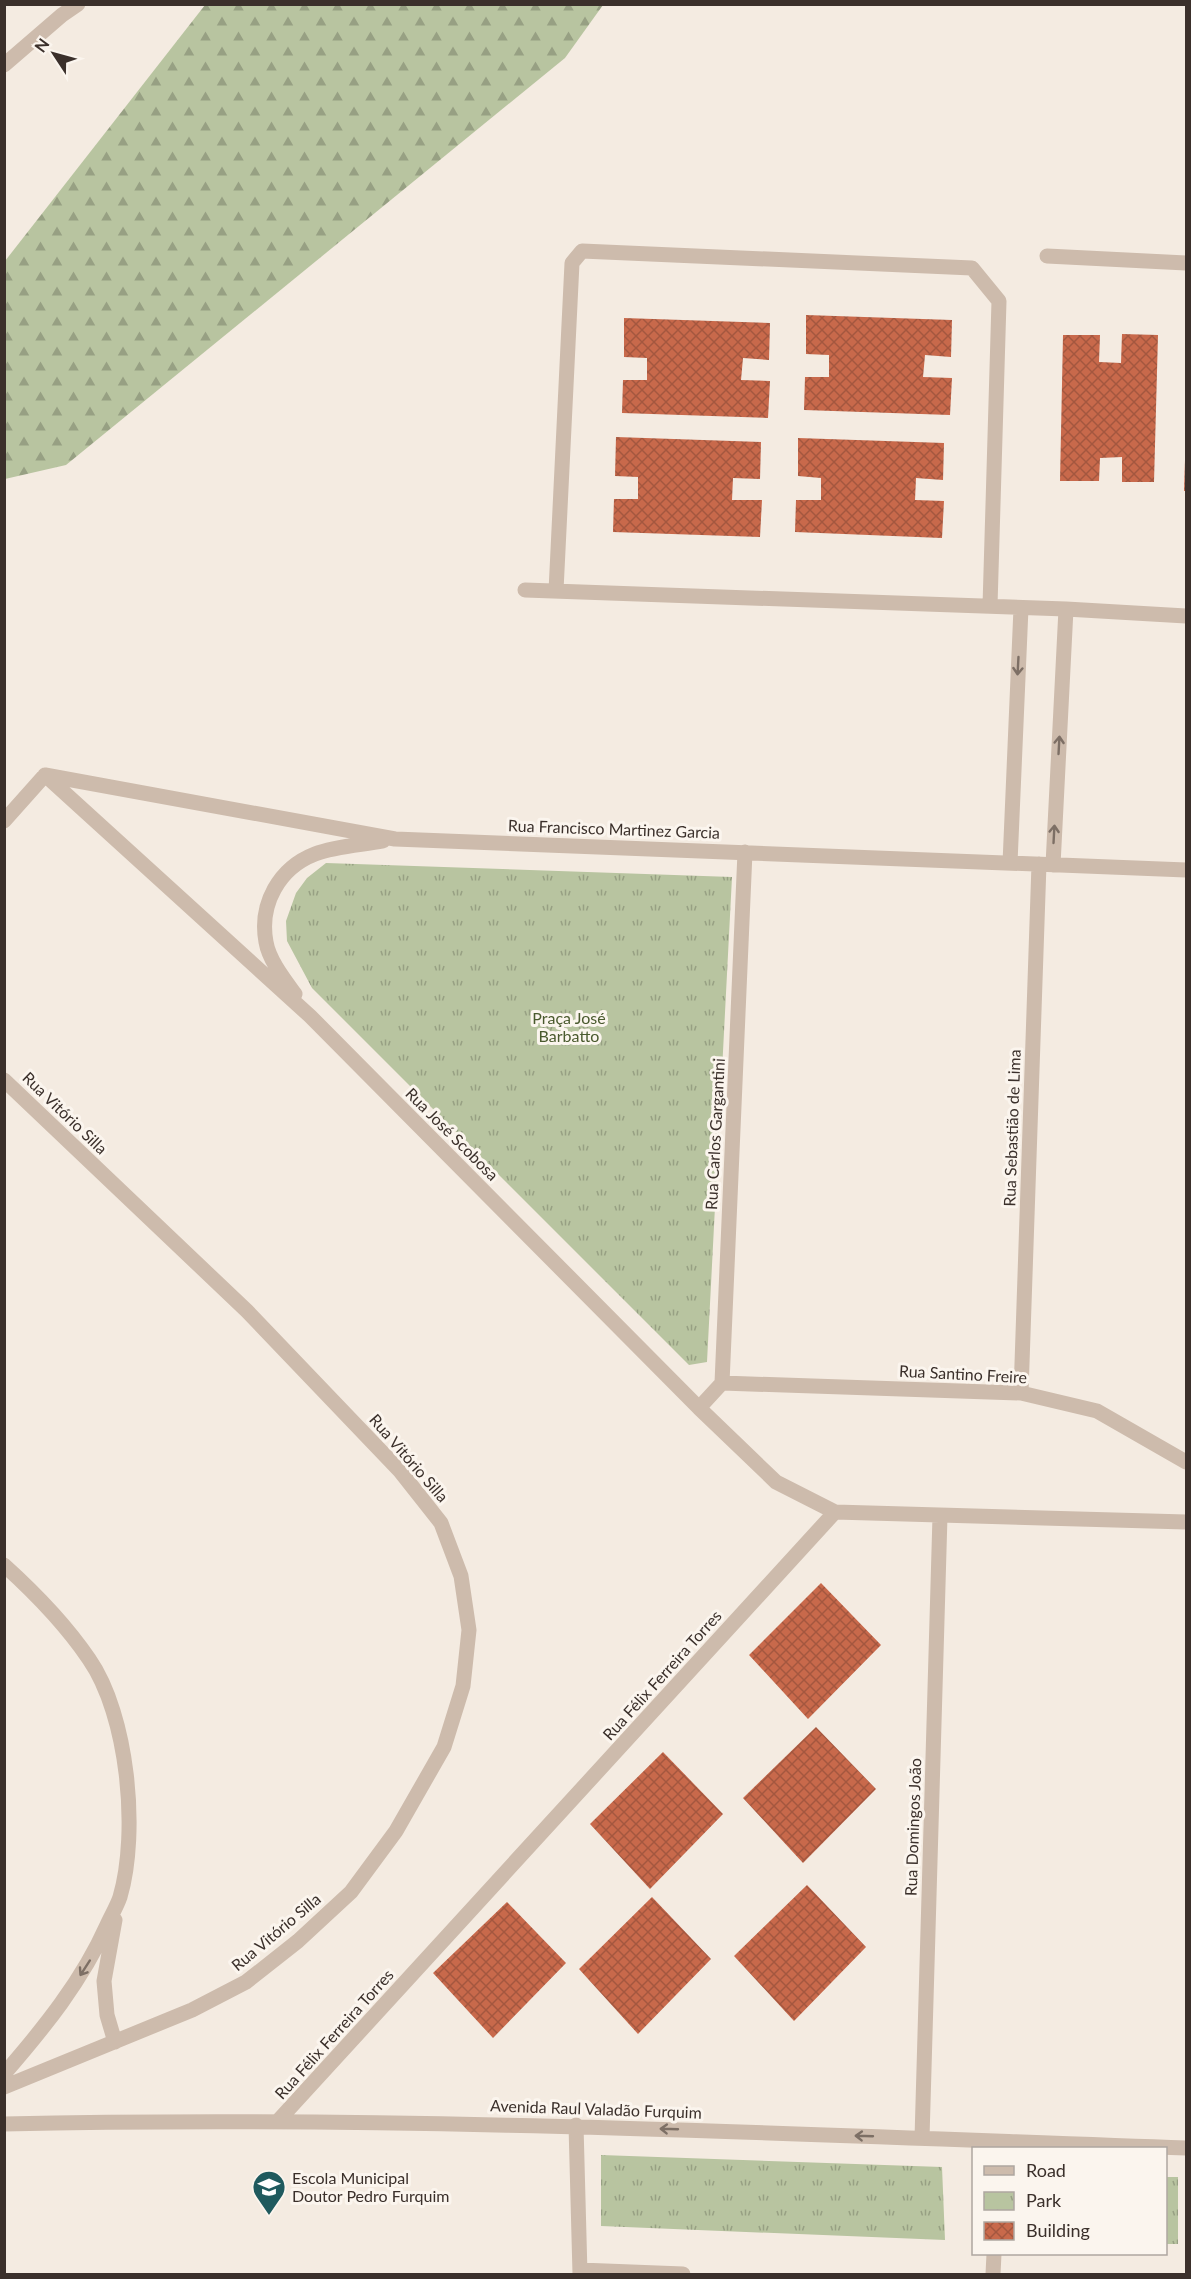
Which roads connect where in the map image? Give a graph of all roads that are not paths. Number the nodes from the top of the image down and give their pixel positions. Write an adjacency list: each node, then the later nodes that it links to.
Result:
1 (78, 4): 2 (street)
2 (4, 65)
3 (1047, 256): 4 (street)
4 (1186, 263)
5 (525, 590): 6 (street)
6 (556, 591): 7 (street); 7 (street)
7 (990, 606): 8 (street)
8 (1021, 608): 9 (street); 15 (street, one-way to 15)
9 (1066, 609): 10 (street); 16 (street, Rua Sebastião de Lima, one-way to 9)
10 (1186, 616)
11 (45, 775): 12 (street); 13 (street, Rua Francisco Martinez Garcia); 18 (street, Rua José Scobosa)
12 (4, 821)
13 (395, 838): 14 (street, Rua Francisco Martinez Garcia); 18 (street)
14 (746, 852): 15 (street, Rua Francisco Martinez Garcia); 20 (street, Rua Carlos Gargantini)
15 (1010, 863): 16 (street, Rua Francisco Martinez Garcia)
16 (1046, 864): 17 (street, Rua Francisco Martinez Garcia); 21 (street, Rua Sebastião de Lima)
17 (1186, 870)
18 (310, 1016): 22 (street, Rua José Scobosa)
19 (4, 1080): 29 (street, Rua Vitório Silla)
20 (722, 1383): 21 (street, Rua Santino Freire); 22 (street)
21 (1021, 1393): 23 (street, Rua Santino Freire)
22 (699, 1408): 24 (street, Rua José Scobosa)
23 (1186, 1462)
24 (835, 1512): 25 (street); 32 (street, Rua Félix Ferreira Torres)
25 (940, 1516): 26 (street); 35 (street, Rua Domingos João)
26 (1186, 1522)
27 (4, 1565): 28 (street)
28 (120, 1897): 29 (street); 30 (street, one-way to 30)
29 (115, 2042): 31 (street, Rua Vitório Silla)
30 (4, 2074)
31 (4, 2087)
32 (278, 2122): 33 (street, Avenida Raul Valadão Furquim); 34 (street, Avenida Raul Valadão Furquim)
33 (4, 2124)
34 (576, 2126): 35 (street, Avenida Raul Valadão Furquim, one-way to 34); 41 (street)
35 (922, 2139): 36 (street, Avenida Raul Valadão Furquim)
36 (998, 2145): 37 (street, Avenida Raul Valadão Furquim)
37 (1123, 2147)
38 (1167, 2148): 39 (street, Avenida Raul Valadão Furquim)
39 (1186, 2148)
40 (994, 2255): 43 (street)
41 (580, 2272): 42 (street)
42 (683, 2274)
43 (993, 2274)

